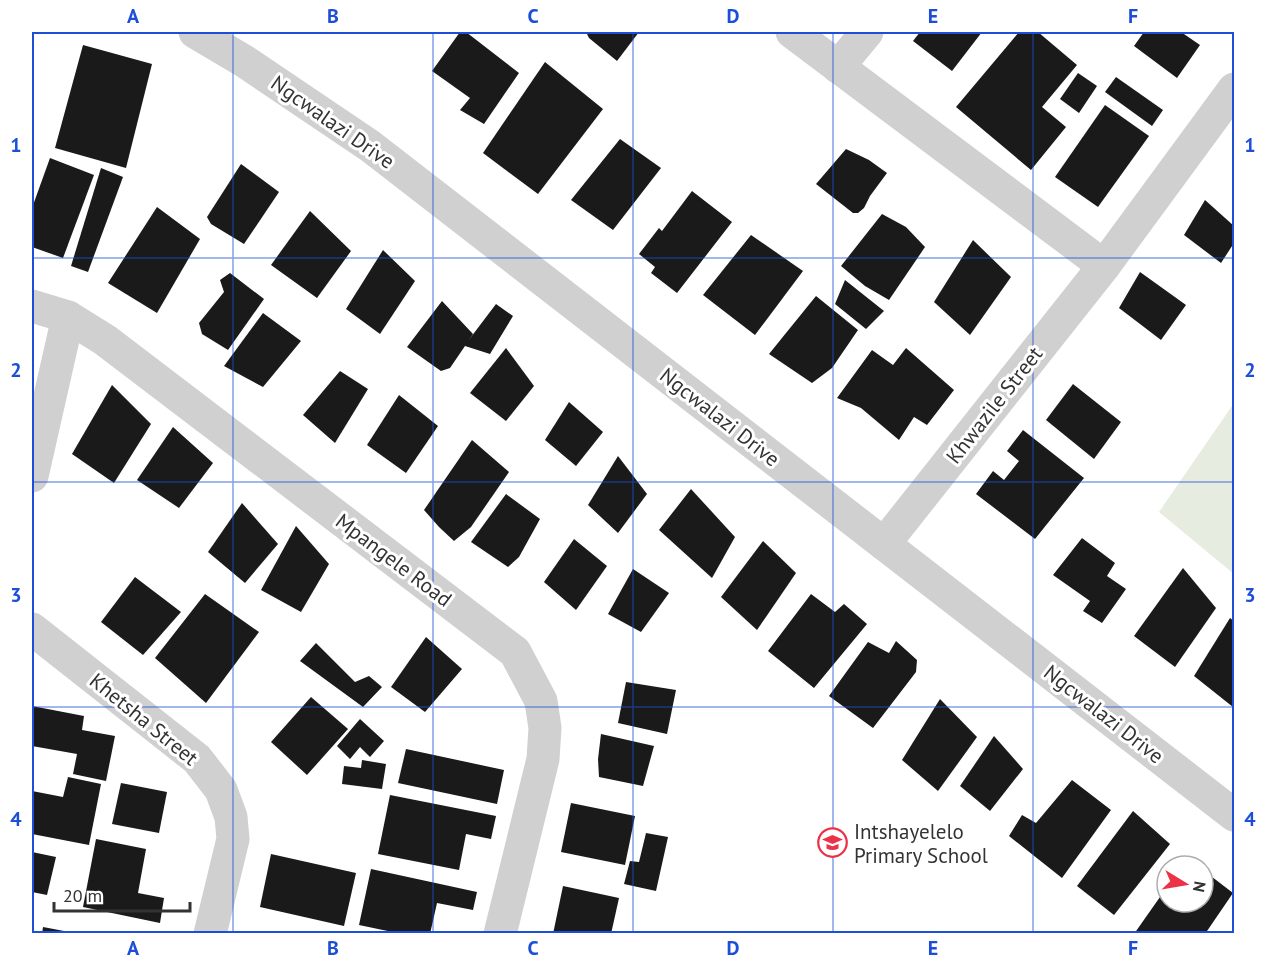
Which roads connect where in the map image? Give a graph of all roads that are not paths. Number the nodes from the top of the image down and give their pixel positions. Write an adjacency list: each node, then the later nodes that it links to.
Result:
1 (195, 32): 10 (street, Ngcwalazi Drive)
2 (792, 32): 4 (street)
3 (867, 32): 4 (street)
4 (838, 66): 6 (street)
5 (1234, 89): 6 (street, Khwazile Street)
6 (1104, 267): 10 (street, Khwazile Street)
7 (32, 306): 8 (street, Mpangele Road)
8 (68, 317): 9 (street); 14 (street, Mpangele Road)
9 (32, 476)
10 (884, 544): 12 (street, Ngcwalazi Drive)
11 (32, 629): 13 (street, Khetsha Street)
12 (1234, 815)
13 (210, 933)
14 (500, 933)

